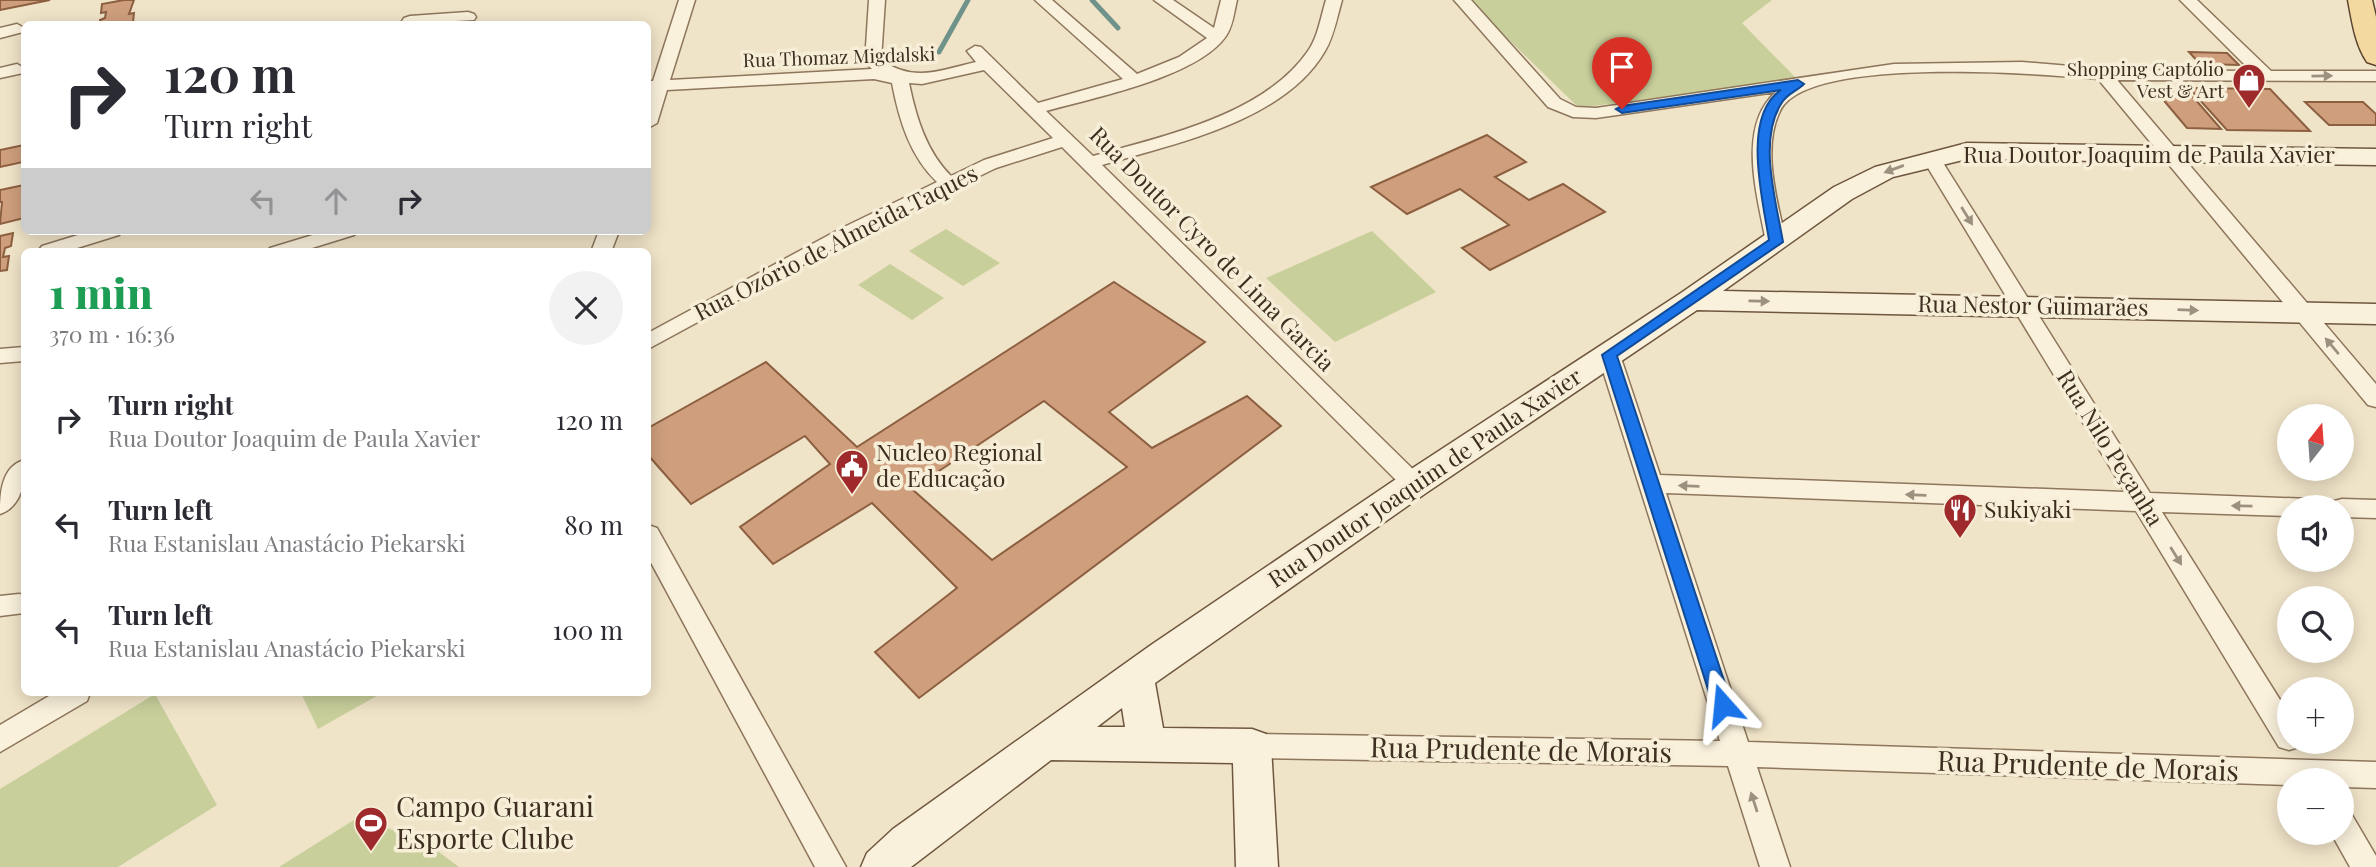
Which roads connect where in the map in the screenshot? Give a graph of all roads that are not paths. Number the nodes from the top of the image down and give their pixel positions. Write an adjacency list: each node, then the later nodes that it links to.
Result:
1 (477, 0): 12 (street)
2 (687, 0): 24 (street)
3 (877, 0): 20 (street)
4 (1043, 0): 22 (street)
5 (1162, 0): 15 (street)
6 (1229, 0): 15 (street)
7 (1334, 0): 32 (street)
8 (1462, 0): 27 (street)
9 (2188, 0): 21 (street)
10 (2360, 0): 17 (main road)
11 (410, 21): 12 (street)
12 (466, 21)
13 (17, 29): 14 (street)
14 (0, 33)
15 (1217, 37): 22 (street)
16 (982, 57): 20 (street, Rua Thomaz Migdalski); 26 (street, Rua Doutor Cyro de Lima Garcia)
17 (2376, 57)
18 (2103, 74): 21 (street); 23 (street); 29 (street)
19 (2376, 76): 21 (street, one-way to 19)
20 (894, 77): 24 (street, Rua Thomaz Migdalski); 33 (street)
21 (2267, 77)
22 (1133, 79): 26 (street)
23 (1798, 84): 27 (street); 36 (street)
24 (654, 86): 25 (street)
25 (651, 104)
26 (1036, 109): 28 (street, Rua Doutor Cyro de Lima Garcia)
27 (1596, 113)
28 (1067, 139): 32 (street, Rua Doutor Cyro de Lima Garcia); 33 (street, Rua Ozório de Almeida Taques)
29 (2169, 155): 30 (main road, Rua Doutor Joaquim de Paula Xavier); 31 (main road, Rua Doutor Joaquim de Paula Xavier); 41 (street)
30 (2376, 157)
31 (1931, 158): 36 (main road, Rua Doutor Joaquim de Paula Xavier, one-way to 36); 40 (street, Rua Nilo Peçanha, one-way to 40)
32 (1090, 163): 49 (street, Rua Doutor Cyro de Lima Garcia)
33 (949, 184): 43 (street, Rua Ozório de Almeida Taques)
34 (99, 235): 37 (street)
35 (334, 235): 38 (street)
36 (1776, 242): 39 (main road, Rua Doutor Joaquim de Paula Xavier)
37 (56, 248)
38 (290, 248)
39 (1691, 300): 40 (main road, Rua Nestor Guimarães, one-way to 40); 45 (main road, Rua Doutor Joaquim de Paula Xavier)
40 (2022, 305): 41 (main road, Rua Nestor Guimarães, one-way to 41); 51 (street, Rua Nilo Peçanha)
41 (2305, 313): 42 (main road, Rua Nestor Guimarães); 47 (street, one-way to 41)
42 (2376, 314)
43 (651, 340)
44 (21, 354): 46 (street)
45 (1609, 355): 49 (main road, Rua Doutor Joaquim de Paula Xavier); 50 (street)
46 (0, 356)
47 (2376, 399)
48 (21, 474): 52 (street)
49 (1414, 484): 57 (main road, Rua Doutor Joaquim de Paula Xavier)
50 (1652, 484): 51 (street, one-way to 50); 64 (street)
51 (2144, 504): 53 (street, one-way to 51); 59 (street, Rua Nilo Peçanha, one-way to 59)
52 (0, 505)
53 (2277, 507)
54 (2354, 508): 55 (street)
55 (2376, 509)
56 (651, 540): 69 (street)
57 (1135, 677): 61 (main road, Rua Doutor Joaquim de Paula Xavier); 62 (main road)
58 (72, 696): 60 (street)
59 (2277, 719)
60 (0, 740)
61 (1044, 743): 62 (main road, Rua Prudente de Morais); 70 (main road, Rua Doutor Joaquim de Paula Xavier)
62 (1147, 743): 63 (main road, Rua Prudente de Morais)
63 (1252, 746): 64 (street, Rua Prudente de Morais); 71 (main road)
64 (1738, 754): 66 (street, Rua Prudente de Morais); 72 (street, one-way to 64)
65 (2376, 775): 67 (street, Rua Prudente de Morais)
66 (2277, 776)
67 (2354, 776)
68 (2353, 845): 73 (street)
69 (831, 867)
70 (882, 867)
71 (1257, 867)
72 (1775, 867)
73 (2366, 867)

